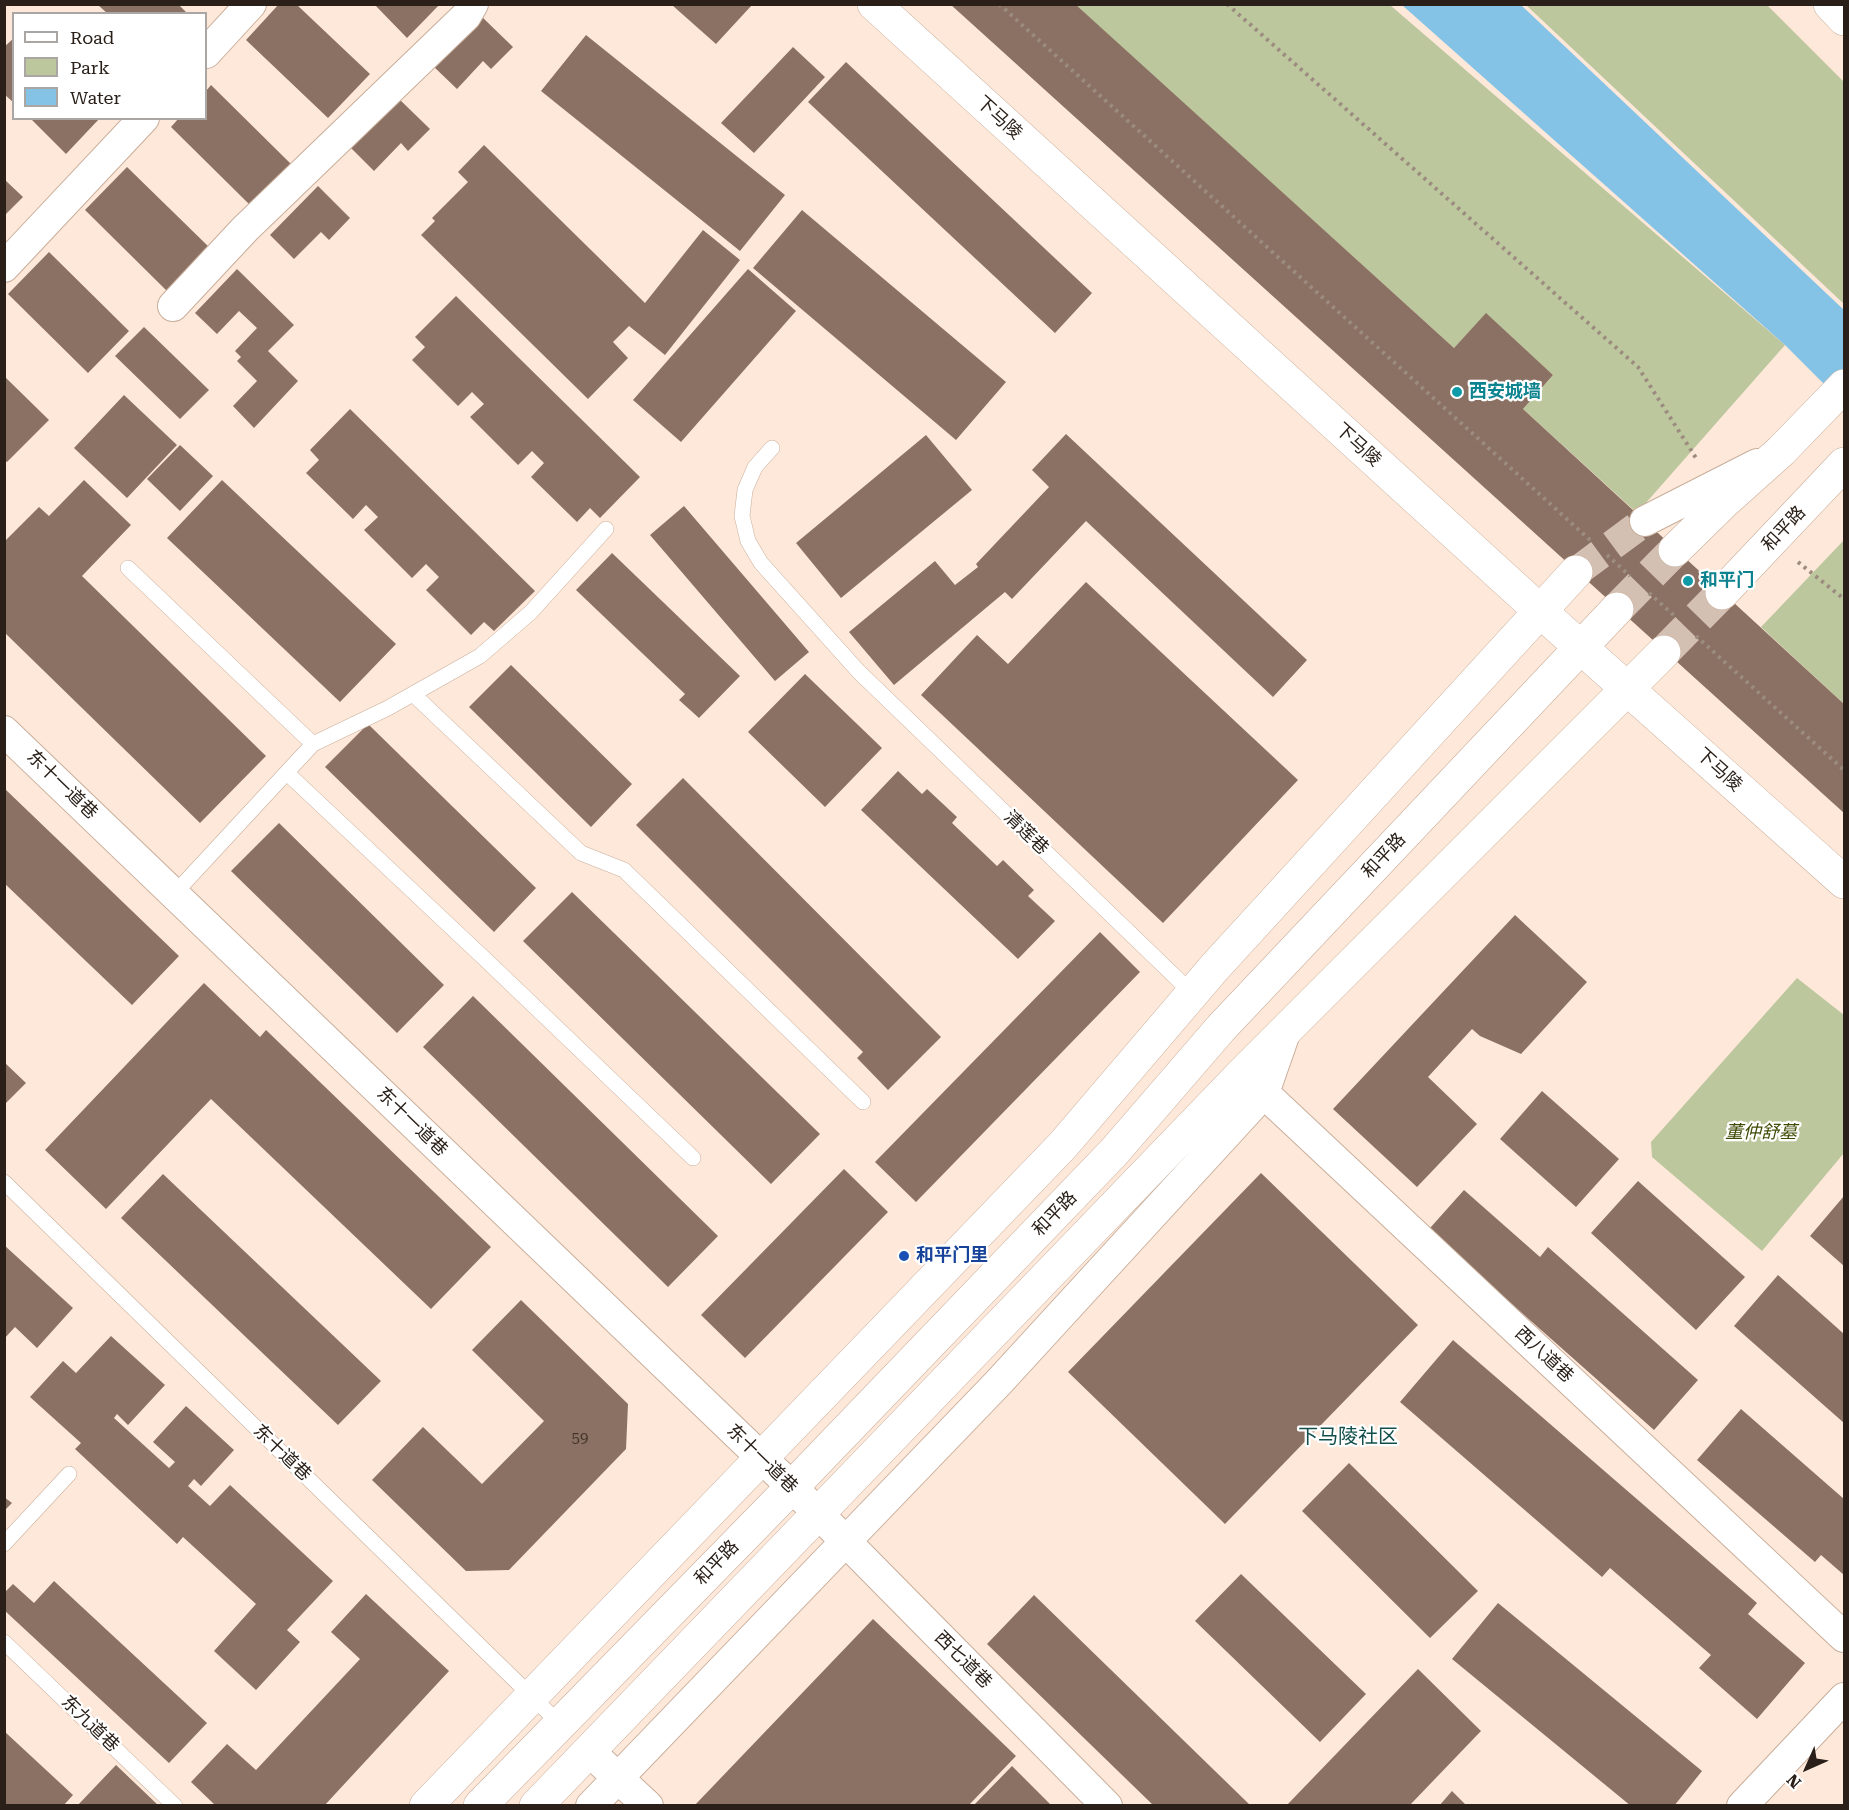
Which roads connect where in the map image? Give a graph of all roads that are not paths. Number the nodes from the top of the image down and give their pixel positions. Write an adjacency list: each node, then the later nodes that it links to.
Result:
1 (251, 4): 6 (street)
2 (473, 4): 9 (street)
3 (874, 4): 21 (main road, 下马陵)
4 (1830, 4): 5 (main road)
5 (1845, 19)
6 (207, 52)
7 (142, 120): 8 (street)
8 (4, 267)
9 (173, 306)
10 (1845, 386): 12 (main road)
11 (772, 448): 31 (lane, 清莲巷)
12 (1781, 451): 14 (street); 16 (main road)
13 (1845, 464): 19 (main road, 和平路)
14 (1645, 521)
15 (606, 529): 25 (lane)
16 (1675, 549)
17 (128, 568): 27 (lane)
18 (1576, 572): 21 (main road)
19 (1722, 593)
20 (1617, 609): 22 (main road, 和平路)
21 (1540, 611): 22 (main road, 下马陵); 31 (main road)
22 (1581, 648): 24 (main road, 下马陵); 38 (main road, 和平路)
23 (1664, 652): 24 (main road, 和平路)
24 (1628, 689): 29 (main road, 下马陵); 32 (main road, 和平路)
25 (413, 694): 27 (lane); 33 (lane)
26 (4, 731): 30 (street, 东十一道巷)
27 (313, 744): 28 (lane)
28 (286, 773): 30 (lane); 34 (lane)
29 (1845, 882)
30 (176, 893): 36 (street, 东十一道巷)
31 (1192, 993): 36 (main road)
32 (1254, 1083): 39 (main road, 和平路); 40 (street); 42 (street, 西八道巷)
33 (862, 1102)
34 (693, 1158)
35 (4, 1182): 44 (lane, 东十道巷)
36 (762, 1458): 38 (street, 东十一道巷); 44 (main road)
37 (69, 1474): 41 (lane)
38 (792, 1487): 39 (street, 东十一道巷); 46 (main road, 和平路)
39 (819, 1514): 40 (street, 西七道巷); 47 (main road, 和平路)
40 (846, 1541): 48 (street); 55 (street, 西七道巷)
41 (4, 1544)
42 (1845, 1637)
43 (4, 1642): 49 (lane, 东九道巷)
44 (532, 1696): 46 (lane, 东十道巷); 50 (main road)
45 (1845, 1698): 56 (street)
46 (560, 1724): 51 (main road, 和平路)
47 (589, 1750): 48 (street); 52 (main road, 和平路)
48 (618, 1778): 53 (street); 54 (street)
49 (175, 1806)
50 (426, 1806)
51 (480, 1806)
52 (536, 1806)
53 (591, 1806)
54 (648, 1806)
55 (1107, 1806)
56 (1742, 1806)

